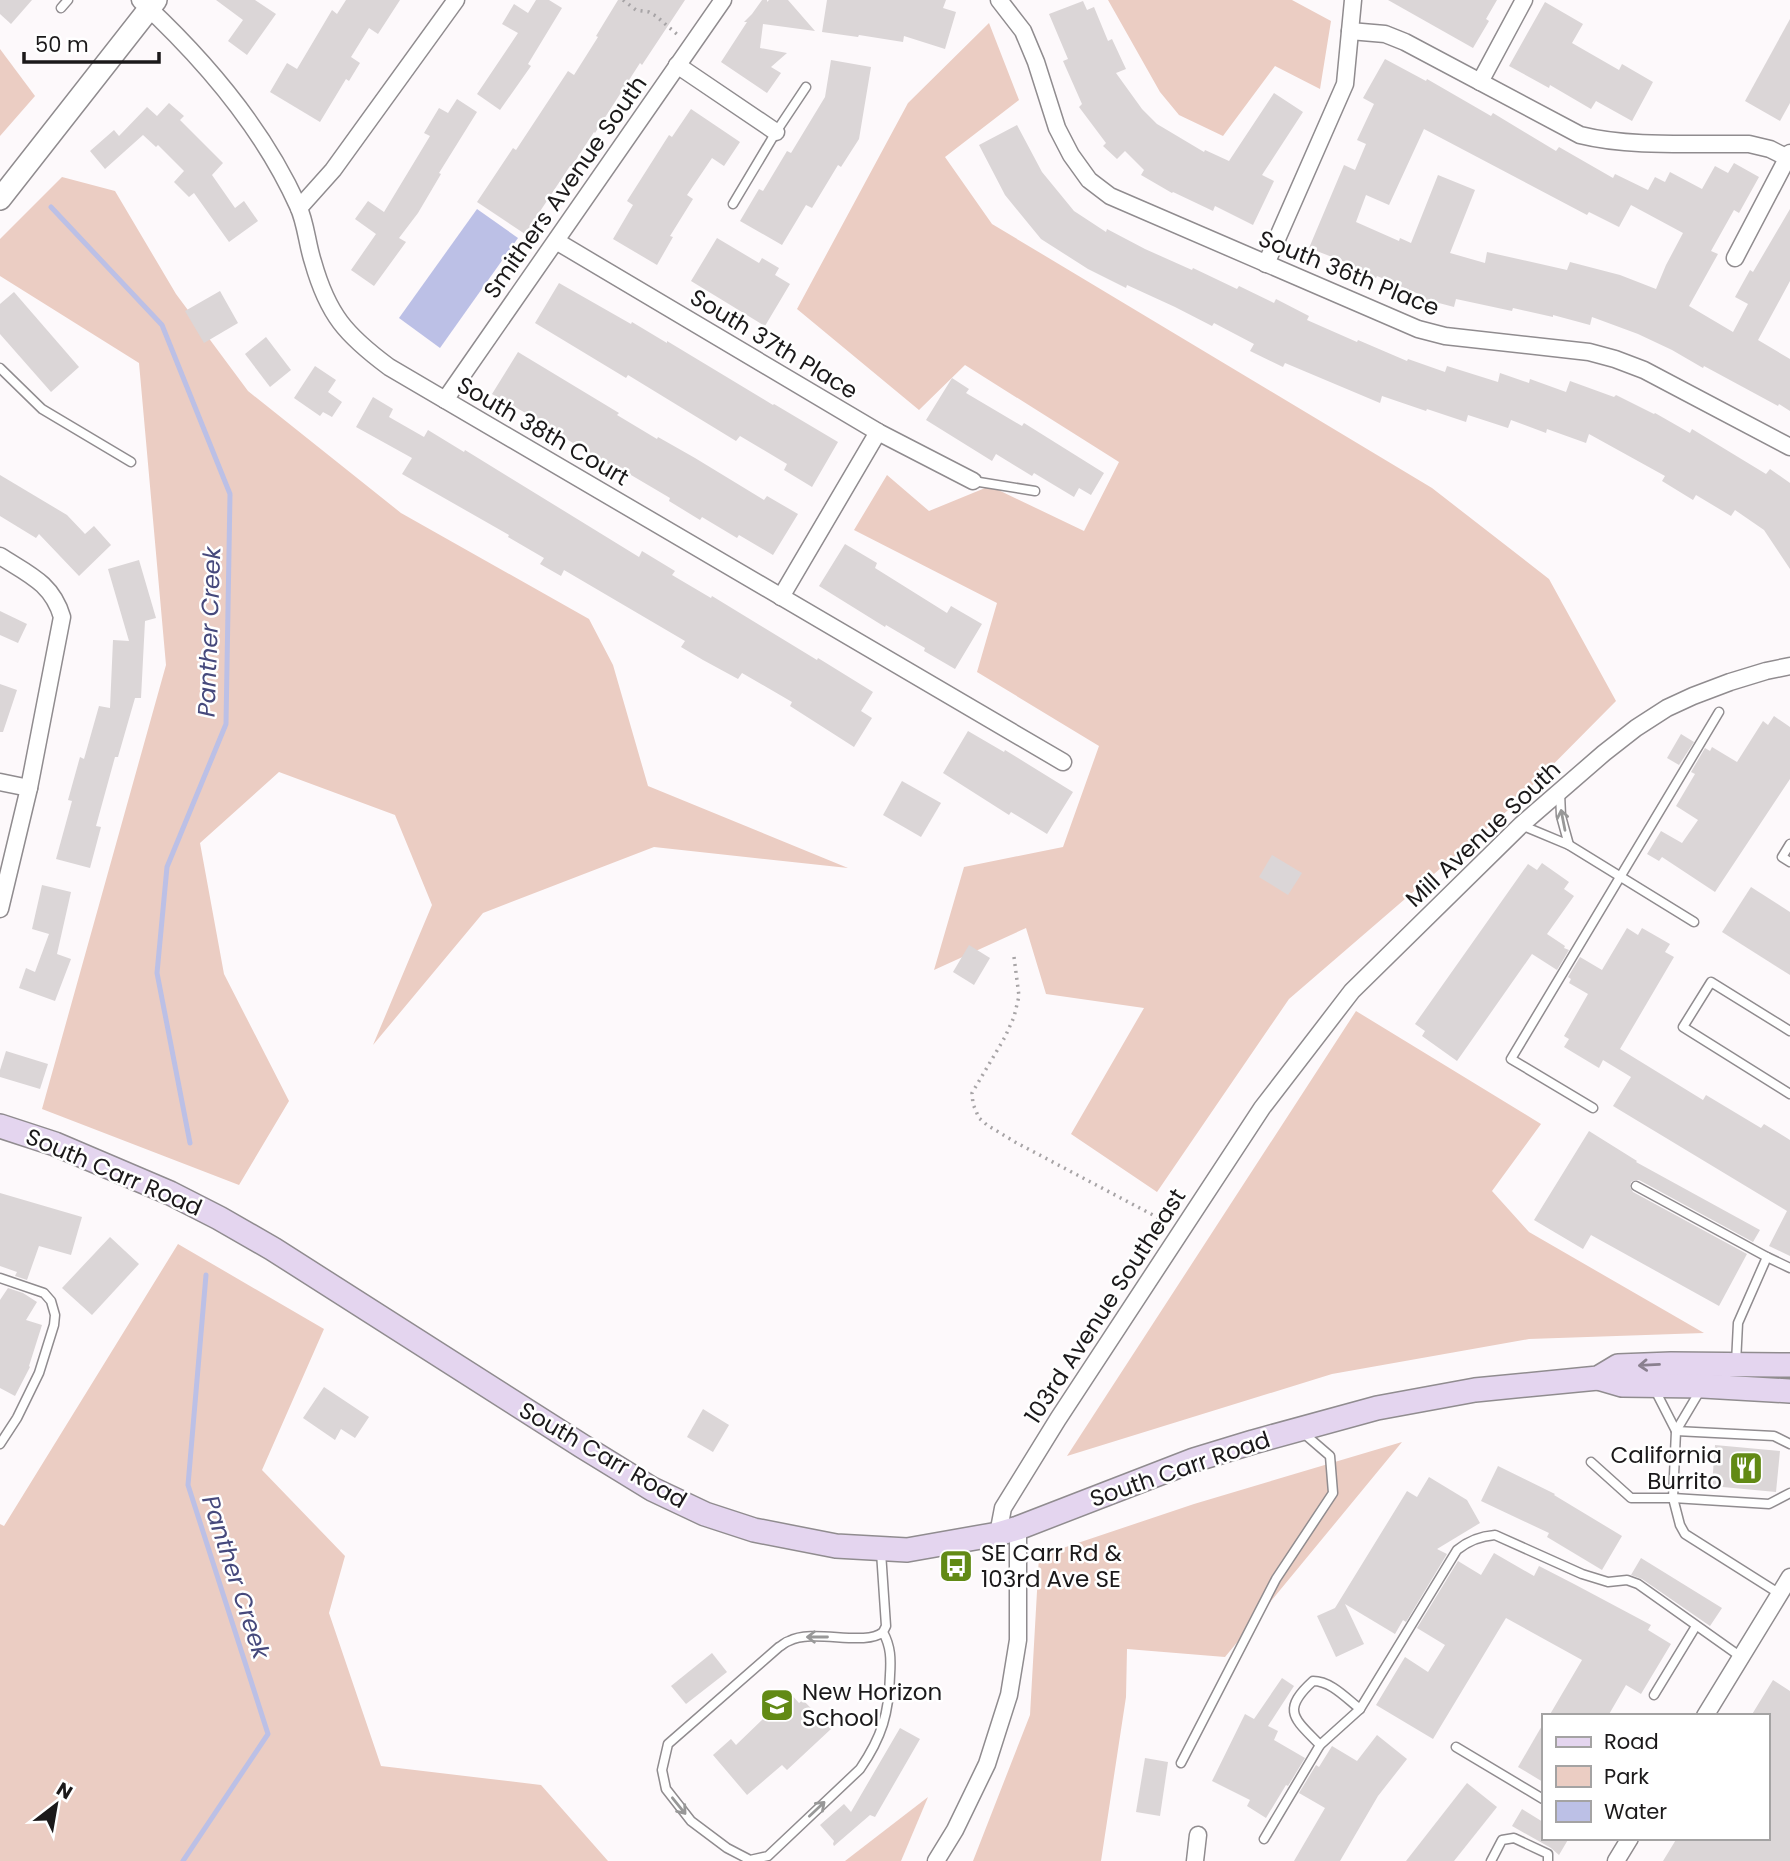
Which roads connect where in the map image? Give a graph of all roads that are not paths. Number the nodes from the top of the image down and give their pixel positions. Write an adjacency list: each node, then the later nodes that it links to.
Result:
1 (68, 0): 8 (lane)
2 (456, 0): 17 (street)
3 (723, 0): 10 (street, Smithers Avenue South)
4 (999, 0): 20 (street, South 36th Place)
5 (1353, 0): 9 (street)
6 (1524, 0): 11 (street)
7 (148, 3): 15 (street); 17 (street, South 38th Court)
8 (61, 8)
9 (1350, 31): 11 (street); 20 (street)
10 (677, 65): 13 (street); 18 (street, Smithers Avenue South)
11 (1480, 82): 14 (street)
12 (806, 88): 13 (lane)
13 (776, 132): 16 (lane)
14 (1789, 157): 19 (street)
15 (0, 200)
16 (733, 204)
17 (299, 208): 22 (street, South 38th Court)
18 (556, 240): 22 (street, Smithers Avenue South); 23 (street, South 37th Place)
19 (1735, 258)
20 (1266, 264): 24 (street, South 36th Place)
21 (0, 368): 25 (lane)
22 (445, 400): 29 (street, South 38th Court)
23 (878, 432): 26 (street, South 37th Place); 29 (street)
24 (1790, 447)
25 (131, 463)
26 (973, 481): 27 (lane)
27 (1035, 491)
28 (0, 556): 34 (street)
29 (781, 597): 32 (street, South 38th Court)
30 (1790, 666): 35 (street, Mill Avenue South)
31 (1719, 712): 40 (lane)
32 (1063, 762)
33 (0, 782): 34 (street)
34 (29, 788): 41 (street)
35 (1560, 791): 36 (street, Mill Avenue South); 38 (lane, one-way to 35)
36 (1521, 825): 38 (lane); 45 (street, Mill Avenue South)
37 (1790, 844): 39 (lane)
38 (1569, 845): 40 (lane)
39 (1790, 862)
40 (1620, 877): 42 (lane); 46 (lane)
41 (0, 909)
42 (1694, 922)
43 (1790, 1031): 44 (lane)
44 (1790, 1094)
45 (1262, 1108): 67 (street, 103rd Avenue Southeast)
46 (1593, 1108)
47 (0, 1126): 68 (main road, South Carr Road)
48 (1636, 1186): 49 (lane)
49 (1767, 1257): 50 (lane); 52 (lane)
50 (1790, 1268)
51 (0, 1278): 62 (lane)
52 (1736, 1363): 53 (main road); 54 (main road, one-way to 54)
53 (1790, 1365)
54 (1598, 1378): 55 (main road); 60 (main road, South Carr Road)
55 (1652, 1385): 56 (main road); 61 (lane)
56 (1703, 1386): 57 (main road); 61 (lane)
57 (1740, 1388): 58 (main road); 59 (main road)
58 (1790, 1391)
59 (1790, 1406)
60 (1299, 1429): 67 (main road, South Carr Road); 79 (lane)
61 (1676, 1431): 63 (lane); 66 (lane)
62 (0, 1444)
63 (1790, 1444)
64 (1591, 1462): 66 (lane)
65 (1790, 1493): 66 (lane)
66 (1673, 1498): 70 (lane)
67 (1008, 1531): 68 (main road, South Carr Road); 84 (street, 103rd Avenue Southeast)
68 (881, 1549): 72 (lane)
69 (1790, 1577): 70 (street)
70 (1780, 1594): 73 (street)
71 (1696, 1626): 73 (lane); 74 (lane); 75 (lane)
72 (883, 1632): 72 (lane, one-way to 72)
73 (1741, 1657): 76 (street)
74 (1654, 1695)
75 (1360, 1709): 77 (lane); 77 (lane)
76 (1706, 1714)
77 (1320, 1745): 82 (lane)
78 (1456, 1747): 80 (lane)
79 (1181, 1763)
80 (1542, 1798)
81 (1198, 1835): 85 (street)
82 (1264, 1839)
83 (1629, 1840): 88 (street)
84 (936, 1861)
85 (1195, 1861)
86 (1490, 1861): 87 (lane)
87 (1548, 1861)
88 (1616, 1861)

